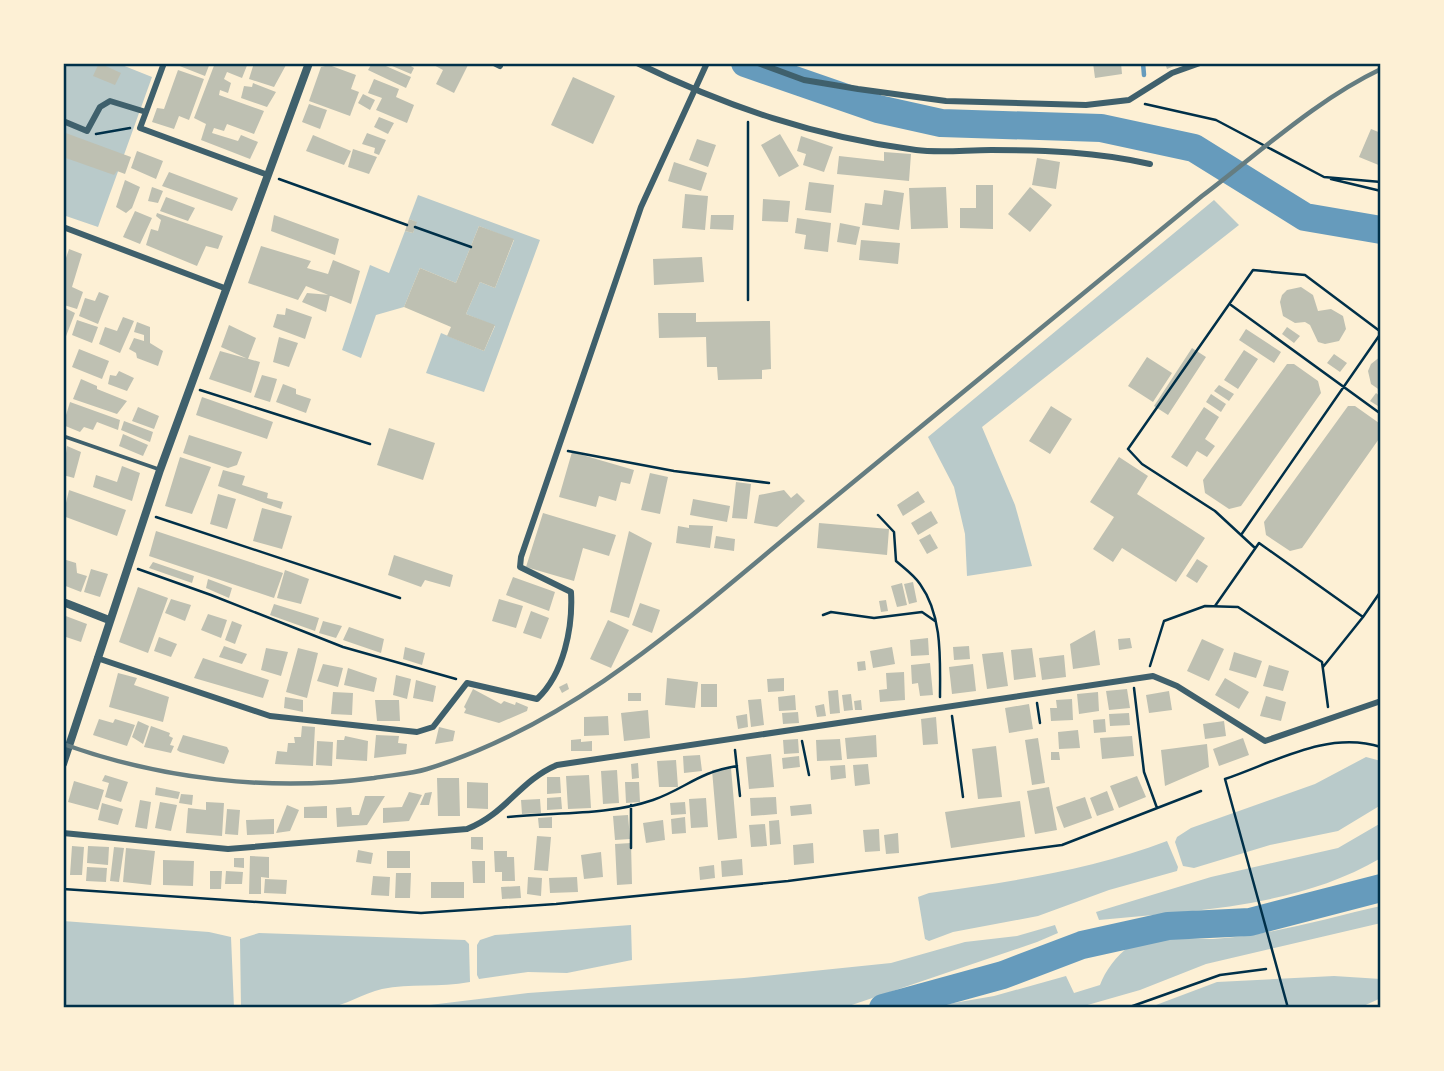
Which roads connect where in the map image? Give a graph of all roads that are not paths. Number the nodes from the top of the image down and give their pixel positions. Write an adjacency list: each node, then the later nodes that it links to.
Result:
1 (164, 63): 8 (street)
2 (309, 63): 11 (street)
3 (637, 63): 7 (street)
4 (707, 63): 7 (street)
5 (758, 63): 6 (street)
6 (1200, 63)
7 (693, 90): 10 (street); 18 (street)
8 (146, 112): 9 (street); 11 (street)
9 (63, 121)
10 (1150, 164)
11 (268, 175): 13 (street)
12 (63, 227): 13 (street)
13 (227, 289): 15 (street)
14 (63, 436): 15 (lane)
15 (160, 470): 17 (street)
16 (63, 602): 17 (street)
17 (109, 620): 18 (street)
18 (97, 658): 20 (street)
19 (1381, 701): 21 (street)
20 (63, 764)
21 (63, 833)

